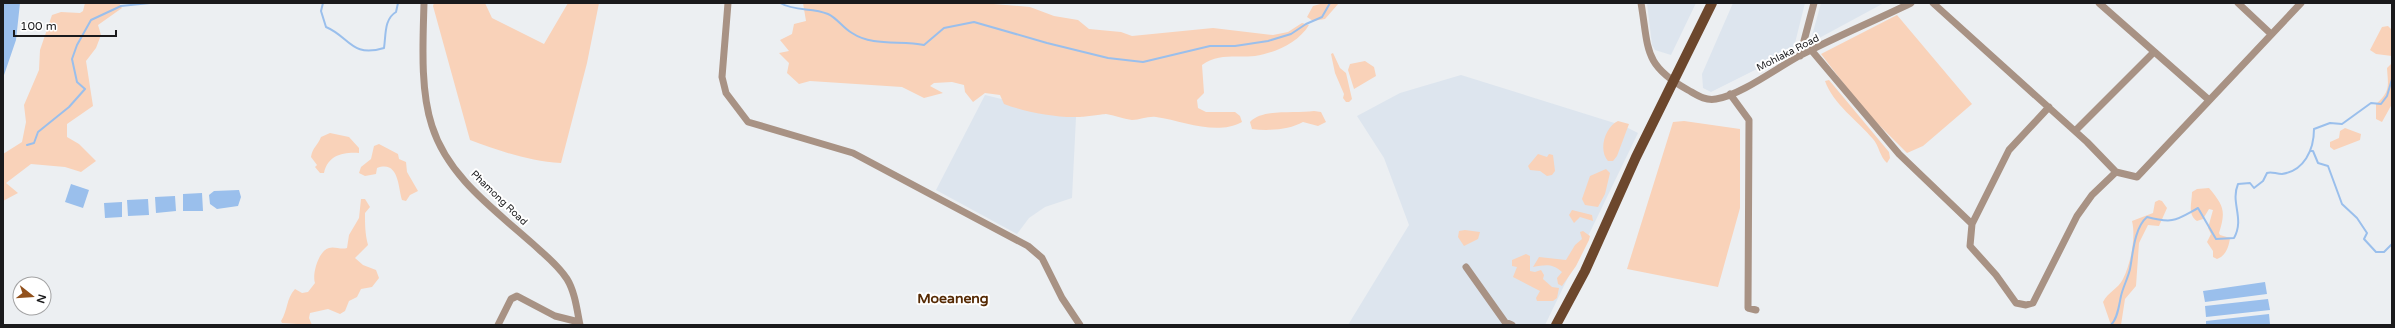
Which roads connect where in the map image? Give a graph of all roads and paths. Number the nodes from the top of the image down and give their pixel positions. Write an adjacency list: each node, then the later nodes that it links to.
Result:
1 (424, 3): 24 (street, Phamong Road)
2 (728, 3): 26 (street)
3 (1641, 3): 15 (street, Mohlaka Road)
4 (1712, 3): 15 (main road)
5 (1814, 3): 14 (street)
6 (1911, 3): 12 (street, Mohlaka Road)
7 (1932, 3): 18 (street)
8 (2099, 3): 13 (street)
9 (2238, 3): 11 (street)
10 (2301, 3): 11 (street)
11 (2271, 34): 17 (street)
12 (1812, 51): 14 (street, Mohlaka Road); 21 (street)
13 (2154, 52): 17 (street); 19 (street)
14 (1800, 56): 16 (street, Mohlaka Road)
15 (1674, 82): 16 (street, Mohlaka Road); 28 (main road)
16 (1730, 94): 23 (street)
17 (2209, 100): 20 (street)
18 (2049, 107): 19 (street); 21 (street)
19 (2075, 131): 20 (street)
20 (2116, 172): 21 (street)
21 (1972, 224)
22 (1466, 267): 27 (street)
23 (1756, 310)
24 (580, 323): 25 (street)
25 (498, 325)
26 (1080, 325)
27 (1512, 325)
28 (1556, 325)

